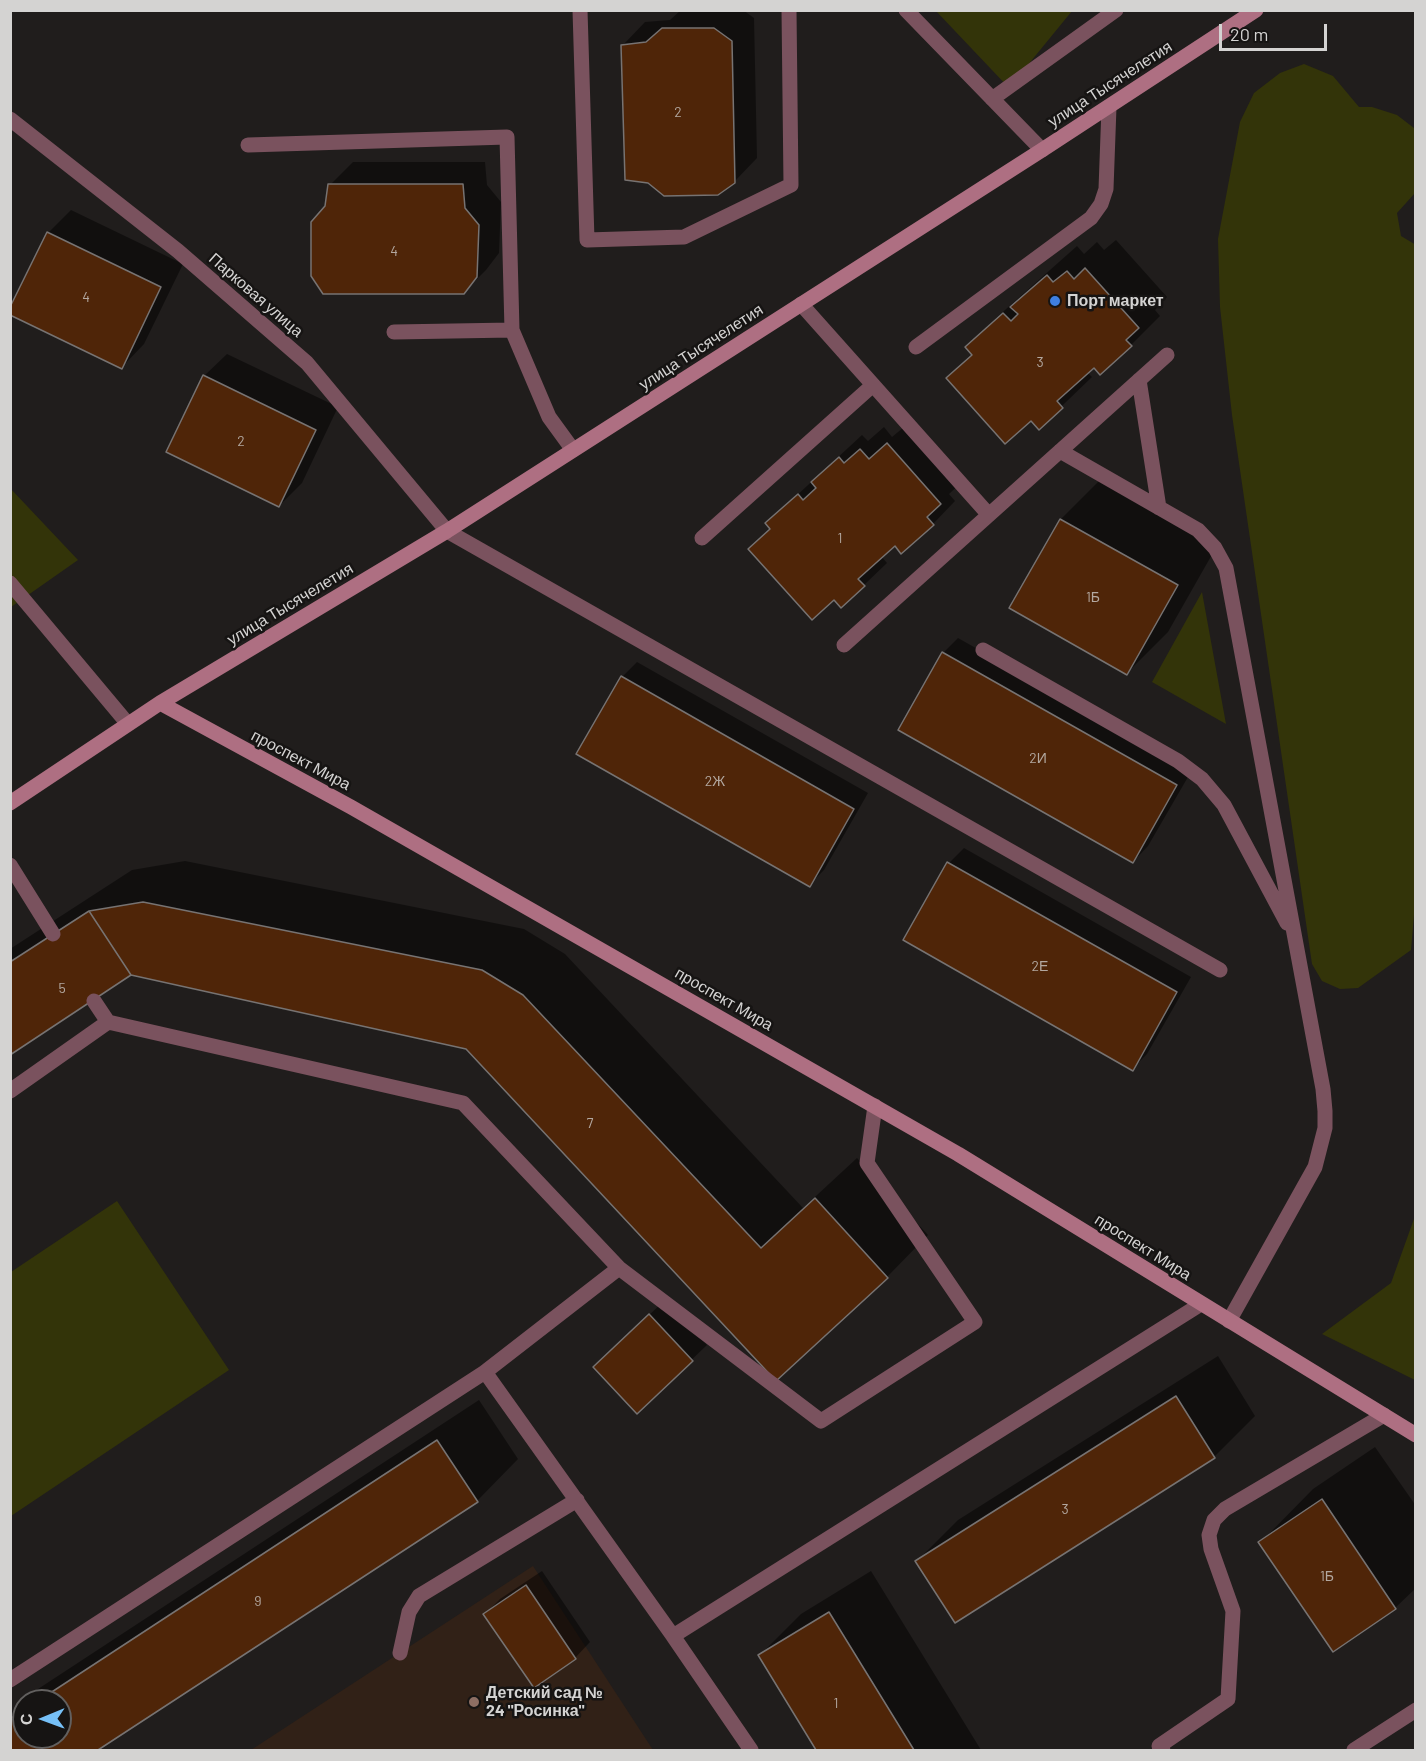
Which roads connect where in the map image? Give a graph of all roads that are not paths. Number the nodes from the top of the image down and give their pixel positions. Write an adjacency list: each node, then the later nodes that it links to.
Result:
1 (580, 10): 2 (street)
2 (789, 10)
3 (906, 10): 6 (street)
4 (1116, 10): 6 (street)
5 (1256, 10): 7 (street, улица Тысячелетия)
6 (992, 99): 10 (street)
7 (1108, 107): 10 (street, улица Тысячелетия); 14 (street)
8 (10, 119): 22 (street, Парковая улица)
9 (248, 145): 12 (street)
10 (1042, 150): 11 (street, улица Тысячелетия)
11 (801, 304): 17 (street); 18 (street, улица Тысячелетия)
12 (512, 330): 13 (street); 18 (street)
13 (393, 332)
14 (916, 347)
15 (1167, 355): 16 (street)
16 (1139, 380): 19 (street); 20 (street)
17 (873, 385): 21 (street); 23 (street)
18 (573, 450): 22 (street, улица Тысячелетия)
19 (1060, 451): 20 (street); 21 (street)
20 (1159, 508): 32 (street)
21 (989, 515): 25 (street)
22 (447, 531): 27 (street, улица Тысячелетия); 33 (street)
23 (702, 538)
24 (10, 583): 28 (street)
25 (844, 645)
26 (983, 650): 32 (street)
27 (160, 703): 28 (street); 37 (street, проспект Мира)
28 (128, 724): 29 (street)
29 (10, 803)
30 (10, 866): 31 (street)
31 (53, 934)
32 (1294, 936): 40 (street)
33 (1220, 970)
34 (94, 1001): 35 (street)
35 (108, 1022): 36 (street); 38 (street)
36 (10, 1091)
37 (875, 1106): 38 (street); 39 (street, проспект Мира)
38 (619, 1268): 41 (street)
39 (1201, 1304): 40 (street, проспект Мира); 45 (street)
40 (1230, 1321): 42 (street, проспект Мира)
41 (485, 1372): 44 (street); 47 (street)
42 (1384, 1415): 43 (street, проспект Мира); 50 (street)
43 (1416, 1435)
44 (577, 1500): 45 (street); 46 (street)
45 (673, 1636): 49 (street)
46 (400, 1653)
47 (10, 1680)
48 (1416, 1710): 51 (street)
49 (751, 1750)
50 (1162, 1750)
51 (1354, 1750)

